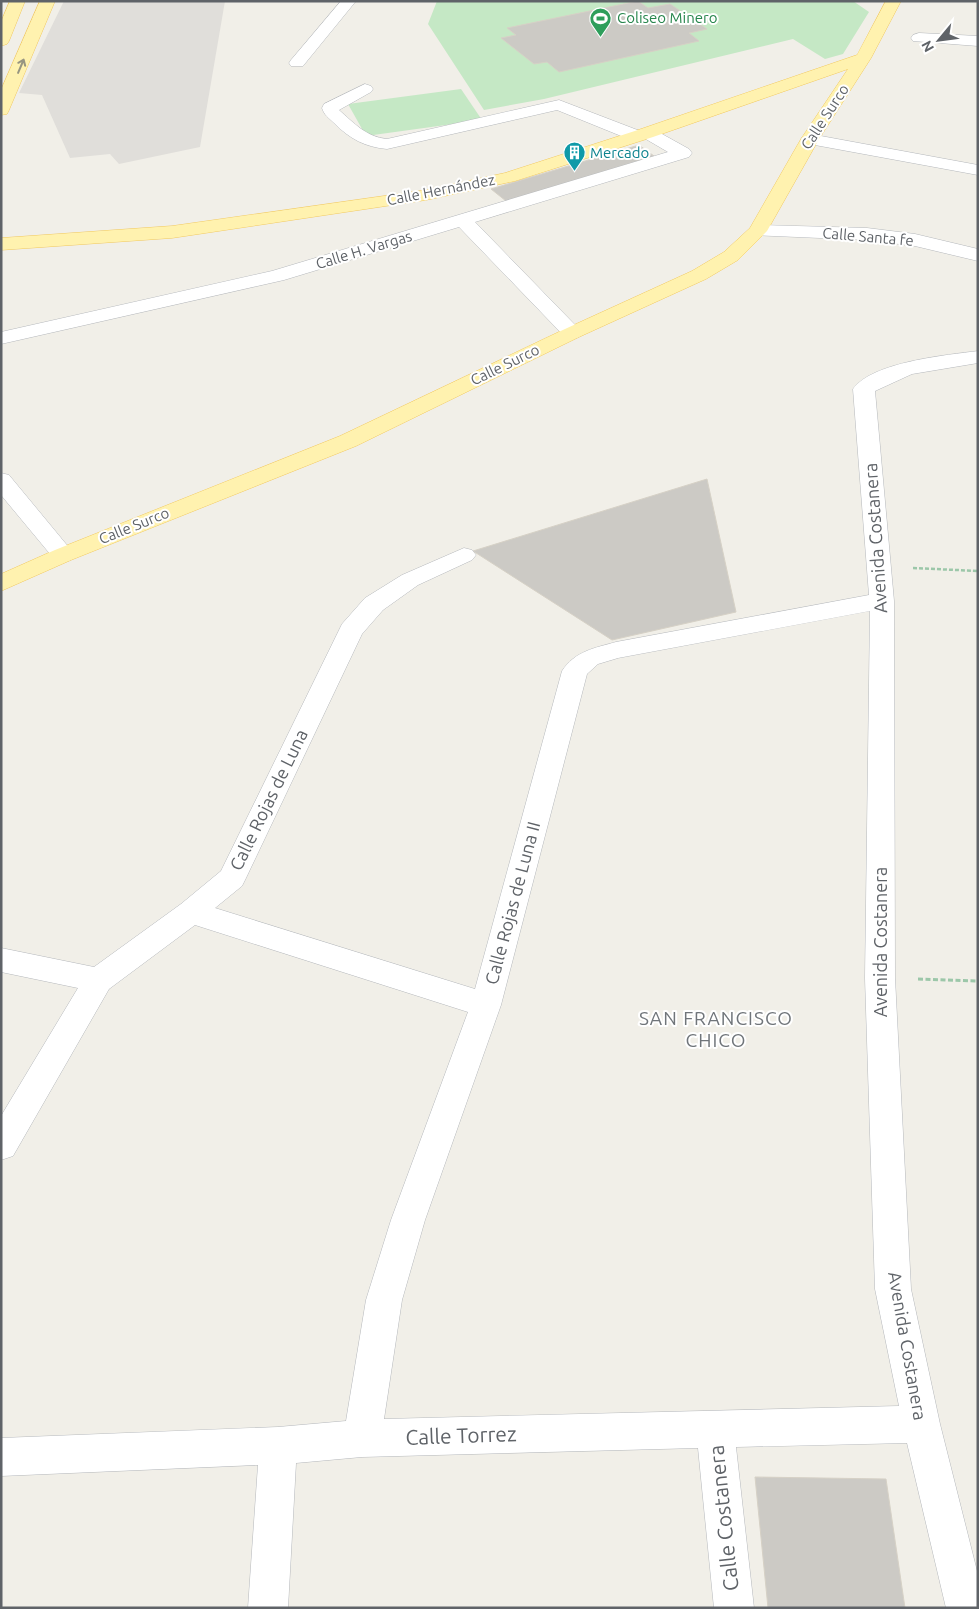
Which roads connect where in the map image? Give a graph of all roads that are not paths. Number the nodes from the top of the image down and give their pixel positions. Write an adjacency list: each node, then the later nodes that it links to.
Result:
1 (18, 1): 6 (main road)
2 (48, 1): 11 (main road, one-way to 2)
3 (349, 1): 9 (street)
4 (891, 2): 8 (main road, Calle Surco)
5 (919, 38): 7 (street)
6 (1, 41)
7 (978, 41)
8 (863, 58): 12 (main road, Calle Hernández); 13 (main road, Calle Surco)
9 (297, 63)
10 (364, 89): 12 (street)
11 (1, 110)
12 (642, 134): 15 (street, Calle H. Vargas); 17 (main road, Calle Hernández)
13 (810, 139): 14 (street); 16 (main road, Calle Surco)
14 (978, 170)
15 (463, 220): 19 (street); 20 (street, Calle H. Vargas)
16 (758, 231): 18 (street, Calle Santa fe); 19 (main road, Calle Surco)
17 (1, 244)
18 (978, 255)
19 (572, 333): 23 (main road, Calle Surco)
20 (1, 338)
21 (978, 357): 26 (street, Avenida Costanera)
22 (1, 480): 23 (street)
23 (62, 555): 25 (main road, Calle Surco)
24 (464, 555): 27 (street, Calle Rojas de Luna)
25 (1, 583)
26 (882, 601): 30 (street, Calle Rojas de Luna II); 32 (street, Avenida Costanera)
27 (191, 912): 29 (street, Calle Rojas de Luna); 30 (street)
28 (1, 960): 29 (street)
29 (98, 980): 31 (street, Calle Rojas de Luna)
30 (486, 1005): 34 (street, Calle Rojas de Luna II)
31 (1, 1146)
32 (920, 1424): 33 (street, Calle Torrez); 39 (street, Avenida Costanera)
33 (715, 1429): 34 (street, Calle Torrez); 38 (street, Calle Costanera)
34 (362, 1438): 35 (street, Calle Torrez)
35 (278, 1446): 36 (street, Calle Torrez); 37 (street)
36 (1, 1457)
37 (268, 1608)
38 (734, 1608)
39 (966, 1608)

